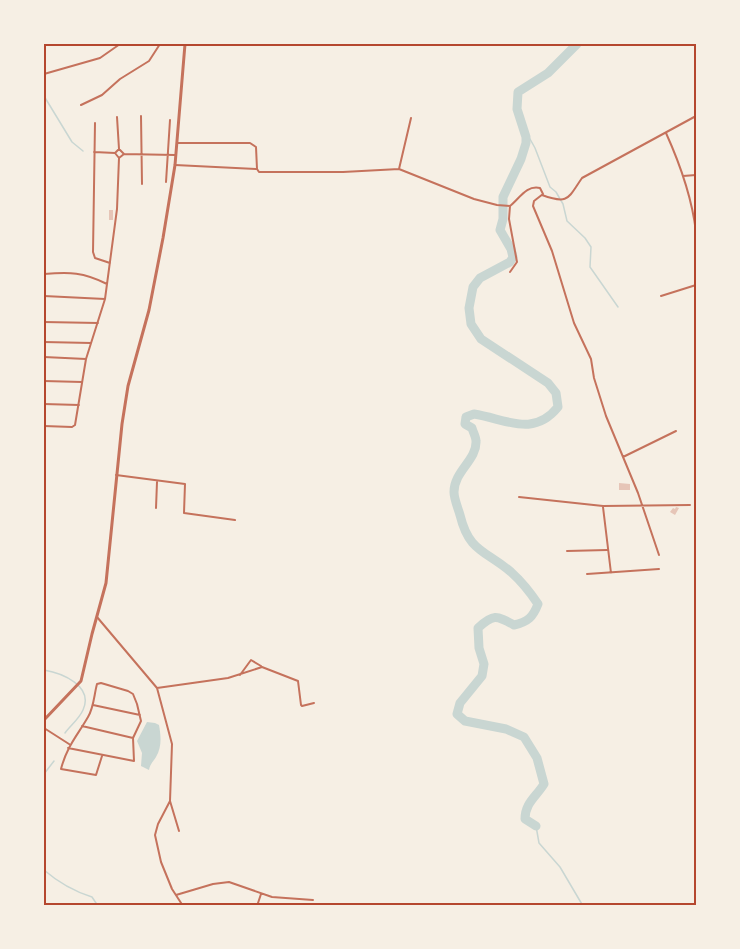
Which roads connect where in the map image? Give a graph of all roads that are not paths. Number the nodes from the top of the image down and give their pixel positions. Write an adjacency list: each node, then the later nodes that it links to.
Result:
1 (120, 44): 4 (street)
2 (160, 44): 5 (street)
3 (185, 44): 13 (street)
4 (44, 74)
5 (81, 105)
6 (141, 116): 17 (street)
7 (696, 116): 12 (street)
8 (117, 117): 14 (street)
9 (411, 118): 24 (street)
10 (170, 120): 19 (street)
11 (95, 123): 15 (street)
12 (666, 133): 26 (street); 29 (street)
13 (177, 143): 20 (street); 23 (street)
14 (119, 149): 16 (street); 18 (street)
15 (94, 152): 16 (street); 32 (street)
16 (115, 153): 21 (street)
17 (142, 153): 18 (street); 19 (street); 28 (street)
18 (124, 154): 21 (street)
19 (168, 154): 20 (street); 27 (street)
20 (175, 154): 22 (street)
21 (119, 158): 32 (street)
22 (175, 165): 23 (street); 53 (street)
23 (257, 169): 24 (street)
24 (399, 169): 30 (street)
25 (696, 175): 26 (street)
26 (683, 176): 31 (street)
27 (166, 182)
28 (142, 184)
29 (542, 195): 30 (street); 52 (street)
30 (508, 206): 33 (street)
31 (696, 232)
32 (110, 263): 35 (street)
33 (510, 272)
34 (44, 274): 35 (street)
35 (106, 284): 39 (street)
36 (696, 285): 38 (street)
37 (44, 296): 39 (street)
38 (661, 296)
39 (105, 299): 41 (street)
40 (44, 322): 41 (street)
41 (98, 323): 43 (street)
42 (44, 342): 43 (street)
43 (91, 343): 45 (street)
44 (44, 357): 45 (street)
45 (86, 359): 47 (street)
46 (44, 381): 47 (street)
47 (82, 382): 49 (street)
48 (44, 404): 49 (street)
49 (79, 405): 50 (street)
50 (44, 426)
51 (676, 431): 52 (street)
52 (623, 457): 56 (street)
53 (116, 475): 54 (street); 67 (street)
54 (157, 482): 59 (street); 60 (street)
55 (519, 497): 58 (street)
56 (642, 505): 57 (street); 58 (street); 63 (street)
57 (690, 505)
58 (603, 506): 61 (street)
59 (156, 508)
60 (235, 520)
61 (607, 550): 62 (street); 65 (street)
62 (567, 551)
63 (659, 555)
64 (659, 569): 65 (street)
65 (611, 573): 66 (street)
66 (587, 574)
67 (97, 617): 70 (street); 74 (street)
68 (262, 667): 69 (street); 69 (street); 71 (street)
69 (240, 675): 70 (street)
70 (157, 688): 80 (street)
71 (314, 703)
72 (93, 705): 73 (street); 73 (street); 75 (street)
73 (141, 715): 77 (street)
74 (44, 720)
75 (82, 726): 77 (street); 78 (street)
76 (44, 728): 78 (street)
77 (134, 738): 79 (street)
78 (69, 746): 79 (street); 79 (street)
79 (102, 756)
80 (170, 801): 81 (street); 83 (street)
81 (179, 831)
82 (261, 894): 83 (street); 84 (street); 87 (street)
83 (176, 896): 86 (street)
84 (285, 899): 85 (street); 88 (street)
85 (313, 900)
86 (183, 906)
87 (257, 906)
88 (284, 906)

